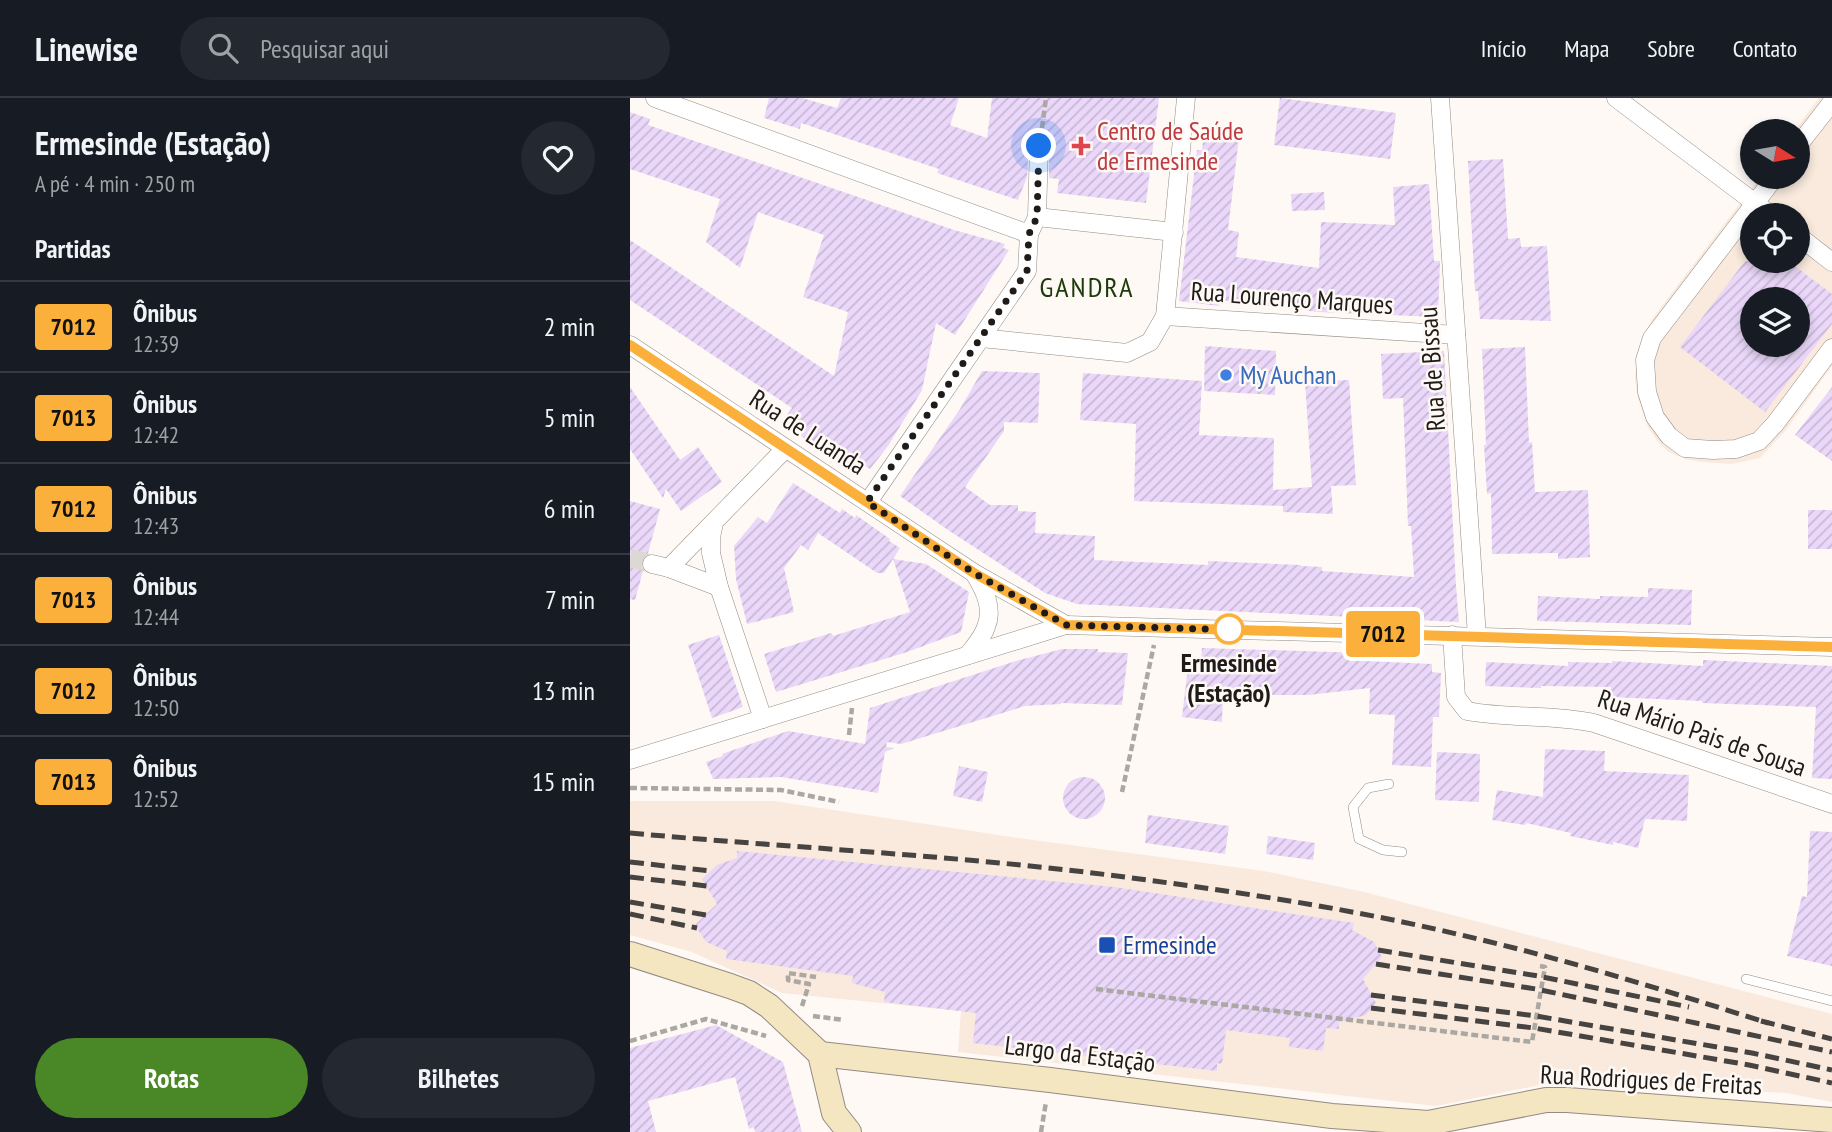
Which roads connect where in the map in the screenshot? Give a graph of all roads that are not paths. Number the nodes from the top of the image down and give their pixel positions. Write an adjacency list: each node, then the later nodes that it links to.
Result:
1 (655, 98): 11 (street)
2 (1186, 98): 12 (street)
3 (1440, 98): 16 (street, Rua de Bissau)
4 (1616, 98): 9 (street)
5 (1832, 102): 6 (street)
6 (1810, 131)
7 (1039, 146): 11 (street)
8 (1766, 189): 9 (street)
9 (1755, 203)
10 (1740, 223): 19 (street)
11 (1033, 225): 12 (street); 17 (street)
12 (1174, 232): 15 (street)
13 (1810, 245): 14 (street)
14 (1832, 262)
15 (1165, 316): 16 (street, Rua Lourenço Marques); 17 (street)
16 (1456, 335): 27 (street, Rua de Bissau)
17 (981, 338): 21 (street)
18 (630, 345): 20 (street, Rua de Luanda)
19 (1832, 348)
20 (785, 449): 21 (street, Rua de Luanda); 22 (street)
21 (867, 502): 23 (street, Rua de Luanda)
22 (714, 523): 24 (street); 24 (street)
23 (974, 573): 25 (street, Rua de Luanda); 29 (street)
24 (719, 587): 30 (street)
25 (1066, 625): 26 (street); 29 (street)
26 (1452, 635): 27 (street); 33 (street, Rua Mário Pais de Sousa)
27 (1477, 636): 28 (street)
28 (1832, 647)
29 (968, 655): 30 (street)
30 (763, 719): 31 (street)
31 (630, 760)
32 (1389, 785): 34 (lane)
33 (1832, 804)
34 (1402, 852)
35 (630, 954): 38 (main road)
36 (1746, 979): 37 (lane)
37 (1832, 1001)
38 (820, 1054): 41 (main road, Largo da Estação); 42 (main road)
39 (1832, 1120): 40 (main road, Rua Rodrigues de Freitas)
40 (1428, 1123): 41 (main road, Rua Rodrigues de Freitas); 43 (main road, Rua Rodrigues de Freitas)
41 (1336, 1124)
42 (849, 1132)
43 (1401, 1132)

